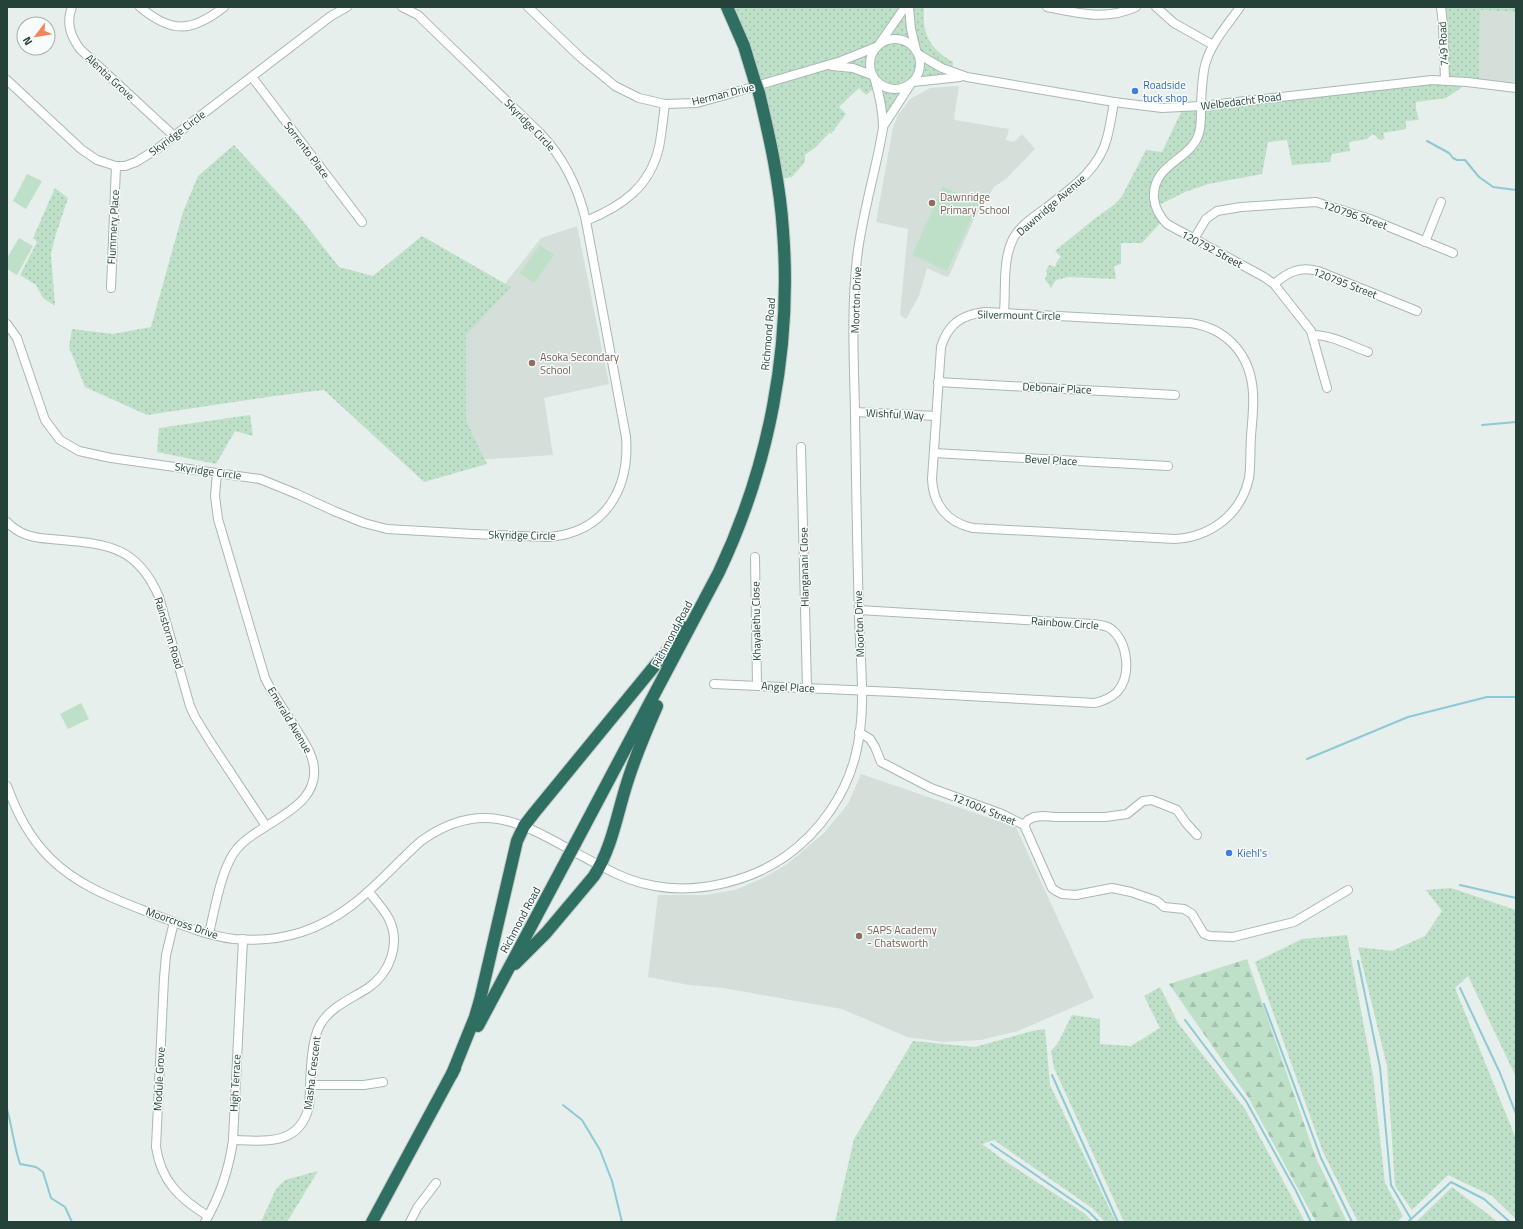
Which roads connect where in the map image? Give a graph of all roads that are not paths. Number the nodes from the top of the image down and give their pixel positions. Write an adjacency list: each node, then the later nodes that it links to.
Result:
1 (72, 7): 30 (street, Alentia Grove)
2 (140, 7): 3 (street)
3 (224, 7)
4 (347, 7): 19 (street, Skyridge Circle)
5 (402, 7): 33 (street, Skyridge Circle)
6 (727, 7): 55 (highway, Richmond Road, bridge)
7 (905, 7): 15 (street)
8 (909, 7): 17 (street)
9 (1047, 7): 10 (street)
10 (1136, 7)
11 (1156, 7): 16 (street)
12 (1240, 7): 16 (street, 120792 Street)
13 (1441, 7): 23 (street, 749 Road)
14 (533, 9): 27 (street, Herman Drive)
15 (878, 45): 17 (street); 18 (street, Herman Drive); 21 (street)
16 (1213, 45): 28 (street, 120792 Street)
17 (917, 52): 20 (street, Welbedacht Road); 24 (street)
18 (829, 65): 21 (street, Herman Drive); 27 (street, Herman Drive)
19 (252, 77): 30 (street, Skyridge Circle); 34 (street, Sorrento Place)
20 (967, 77): 24 (street, Welbedacht Road); 26 (street, Welbedacht Road)
21 (874, 78): 24 (street); 29 (street, Moorton Drive)
22 (7, 80): 31 (street, Skyridge Circle)
23 (1445, 80): 25 (street, Welbedacht Road); 28 (street, Welbedacht Road)
24 (911, 83): 29 (street, Moorton Drive)
25 (1516, 88)
26 (1114, 102): 28 (street, Welbedacht Road); 41 (street, Dawnridge Avenue)
27 (665, 104): 33 (street)
28 (1201, 106): 35 (street, 120792 Street)
29 (883, 128): 48 (street, Moorton Drive)
30 (174, 136): 31 (street, Skyridge Circle)
31 (116, 166): 39 (street, Flummery Place)
32 (1441, 202): 36 (street)
33 (586, 220): 53 (street, Skyridge Circle)
34 (362, 222)
35 (1194, 239): 36 (street, 120796 Street); 38 (street, 120792 Street)
36 (1426, 242): 37 (street, 120796 Street)
37 (1453, 253)
38 (1274, 284): 40 (street, 120795 Street); 43 (street, 120792 Street)
39 (111, 288)
40 (1417, 311)
41 (1004, 312): 45 (street, Silvermount Circle); 51 (street, Silvermount Circle)
42 (7, 324): 53 (street, Skyridge Circle)
43 (1313, 335): 44 (street); 46 (street, 120792 Street)
44 (1368, 352)
45 (938, 382): 47 (street, Debonair Place); 49 (street, Silvermount Circle)
46 (1327, 388)
47 (1175, 394)
48 (855, 412): 49 (street, Wishful Way); 57 (street, Moorton Drive)
49 (936, 416): 51 (street, Silvermount Circle)
50 (801, 446): 61 (street, Hlanganani Close)
51 (934, 453): 52 (street, Bevel Place)
52 (1168, 466)
53 (217, 473): 66 (street, Emerald Avenue)
54 (7, 522): 66 (street, Rainstorm Road)
55 (730, 549): 58 (highway, Richmond Road); 67 (highway)
56 (755, 557): 60 (street, Khayalethu Close)
57 (859, 610): 62 (street, Moorton Drive); 62 (street, Rainbow Circle)
58 (685, 638): 70 (highway); 76 (highway, Richmond Road, bridge)
59 (714, 684): 60 (street, Angel Place)
60 (757, 685): 61 (street, Angel Place)
61 (807, 688): 62 (street, Angel Place)
62 (862, 690): 63 (street, Moorton Drive)
63 (860, 732): 65 (street, 121004 Street); 70 (street, Moorton Drive)
64 (7, 786): 73 (street, Moorcross Drive)
65 (1024, 825): 68 (street); 71 (street, 121004 Street)
66 (266, 826): 74 (street, Emerald Avenue)
67 (524, 826): 69 (street, Moorcross Drive); 72 (street, Moorcross Drive); 77 (highway)
68 (1196, 835)
69 (561, 844): 70 (street, Moorton Drive)
70 (600, 866): 76 (highway)
71 (1348, 890)
72 (369, 892): 75 (street, Moorcross Drive); 79 (street, Masha Crescent)
73 (174, 922): 74 (street, Moorcross Drive); 82 (street, Module Grove)
74 (209, 933): 75 (street, Moorcross Drive)
75 (243, 939): 80 (street, High Terrace)
76 (507, 972): 77 (highway, Richmond Road)
77 (452, 1074): 83 (highway, Richmond Road)
78 (383, 1082): 79 (street)
79 (311, 1084): 80 (street, Masha Crescent)
80 (233, 1140): 82 (street, High Terrace)
81 (436, 1183): 84 (street)
82 (207, 1219)
83 (372, 1222)
84 (410, 1222)

